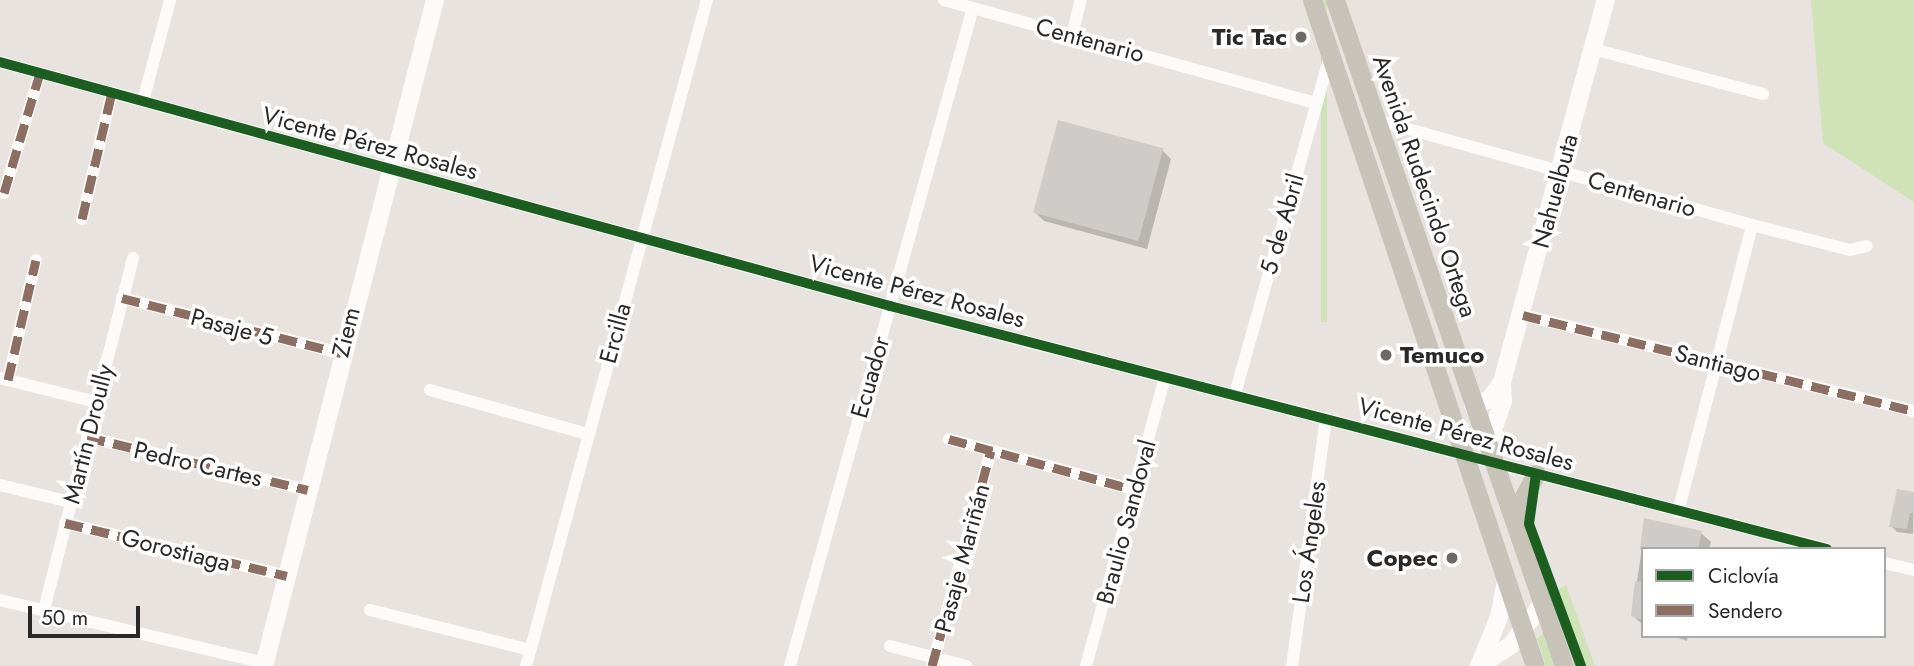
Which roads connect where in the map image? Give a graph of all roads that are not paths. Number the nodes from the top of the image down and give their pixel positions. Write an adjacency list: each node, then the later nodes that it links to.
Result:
1 (170, 0): 17 (street)
2 (435, 0): 20 (street, Ziem)
3 (707, 0): 25 (street, Ercilla)
4 (944, 0): 9 (street, Centenario)
5 (1081, 0): 10 (street)
6 (1312, 0): 12 (main road, Avenida Rudecindo Ortega)
7 (1606, 0): 11 (street, Nahuelbuta)
8 (1338, 3): 19 (main road, Avenida Rudecindo Ortega)
9 (973, 8): 10 (street, Centenario); 30 (street, Ecuador)
10 (1072, 35): 18 (street, Centenario)
11 (1593, 49): 16 (street); 21 (street, Nahuelbuta)
12 (1330, 55): 18 (street, 5 de Abril); 47 (main road, Avenida Rudecindo Ortega)
13 (0, 62): 14 (street, Vicente Pérez Rosales)
14 (40, 73): 15 (street, Vicente Pérez Rosales); 22 (street)
15 (111, 92): 17 (street, Vicente Pérez Rosales); 23 (street)
16 (1763, 94)
17 (143, 101): 20 (street, Vicente Pérez Rosales)
18 (1317, 103): 38 (street, 5 de Abril)
19 (1376, 120): 21 (street, Centenario); 40 (main road, Avenida Rudecindo Ortega)
20 (388, 170): 25 (street, Vicente Pérez Rosales); 32 (street, Ziem)
21 (1561, 172): 24 (street, Centenario); 31 (street, Nahuelbuta)
22 (4, 193)
23 (82, 219)
24 (1752, 225): 26 (street, Centenario); 33 (street)
25 (641, 238): 30 (street, Vicente Pérez Rosales); 43 (street, Ercilla)
26 (1867, 246)
27 (133, 258): 29 (street, Martín Droully)
28 (36, 260): 34 (street)
29 (122, 298): 32 (street, Pasaje 5); 39 (street, Martín Droully)
30 (890, 306): 35 (street, Vicente Pérez Rosales); 72 (street, Ecuador)
31 (1522, 315): 33 (street, Santiago); 36 (street, Nahuelbuta)
32 (341, 353): 51 (street, Ziem)
33 (1717, 363): 41 (street, Santiago); 54 (street)
34 (4, 379): 39 (street)
35 (1165, 379): 38 (street, Vicente Pérez Rosales); 52 (street, Braulio Sandoval)
36 (1502, 382): 40 (street); 48 (street, Nahuelbuta)
37 (430, 390): 43 (street)
38 (1235, 394): 42 (street, Vicente Pérez Rosales)
39 (96, 402): 44 (street, Martín Droully)
40 (1473, 405): 48 (main road, Avenida Rudecindo Ortega)
41 (1914, 411)
42 (1326, 418): 47 (street, Vicente Pérez Rosales); 75 (street, Los Ángeles)
43 (587, 434): 68 (street, Ercilla)
44 (87, 437): 51 (street, Pedro Cartes); 53 (street, Martín Droully)
45 (949, 439): 46 (street)
46 (991, 451): 52 (street); 69 (street, Pasaje Mariñán)
47 (1466, 455): 48 (street, Vicente Pérez Rosales); 61 (main road, Avenida Rudecindo Ortega)
48 (1490, 455): 49 (street, Vicente Pérez Rosales); 56 (main road, Avenida Rudecindo Ortega)
49 (1536, 474): 54 (street, Vicente Pérez Rosales); 56 (main road)
50 (0, 485): 53 (street)
51 (308, 490): 60 (street, Ziem)
52 (1135, 490): 74 (street, Braulio Sandoval)
53 (71, 502): 55 (street, Martín Droully)
54 (1678, 512): 57 (street, Vicente Pérez Rosales)
55 (65, 523): 60 (street, Gorostiaga); 64 (street, Martín Droully)
56 (1519, 536): 63 (main road, Avenida Rudecindo Ortega)
57 (1819, 547)
58 (1886, 563): 59 (street)
59 (1913, 570)
60 (287, 576): 70 (street, Ziem)
61 (1506, 576): 66 (main road, Avenida Rudecindo Ortega); 76 (street)
62 (0, 600): 64 (street)
63 (1543, 603): 66 (street); 78 (main road, Avenida Rudecindo Ortega)
64 (44, 610): 70 (street)
65 (370, 610): 68 (street)
66 (1523, 629): 76 (street); 77 (main road, Avenida Rudecindo Ortega)
67 (890, 646): 69 (street)
68 (530, 650): 71 (street, Ercilla)
69 (933, 662): 73 (street)
70 (264, 664)
71 (526, 666)
72 (790, 666)
73 (966, 666)
74 (1086, 666)
75 (1292, 666)
76 (1479, 666)
77 (1535, 666)
78 (1564, 666)

